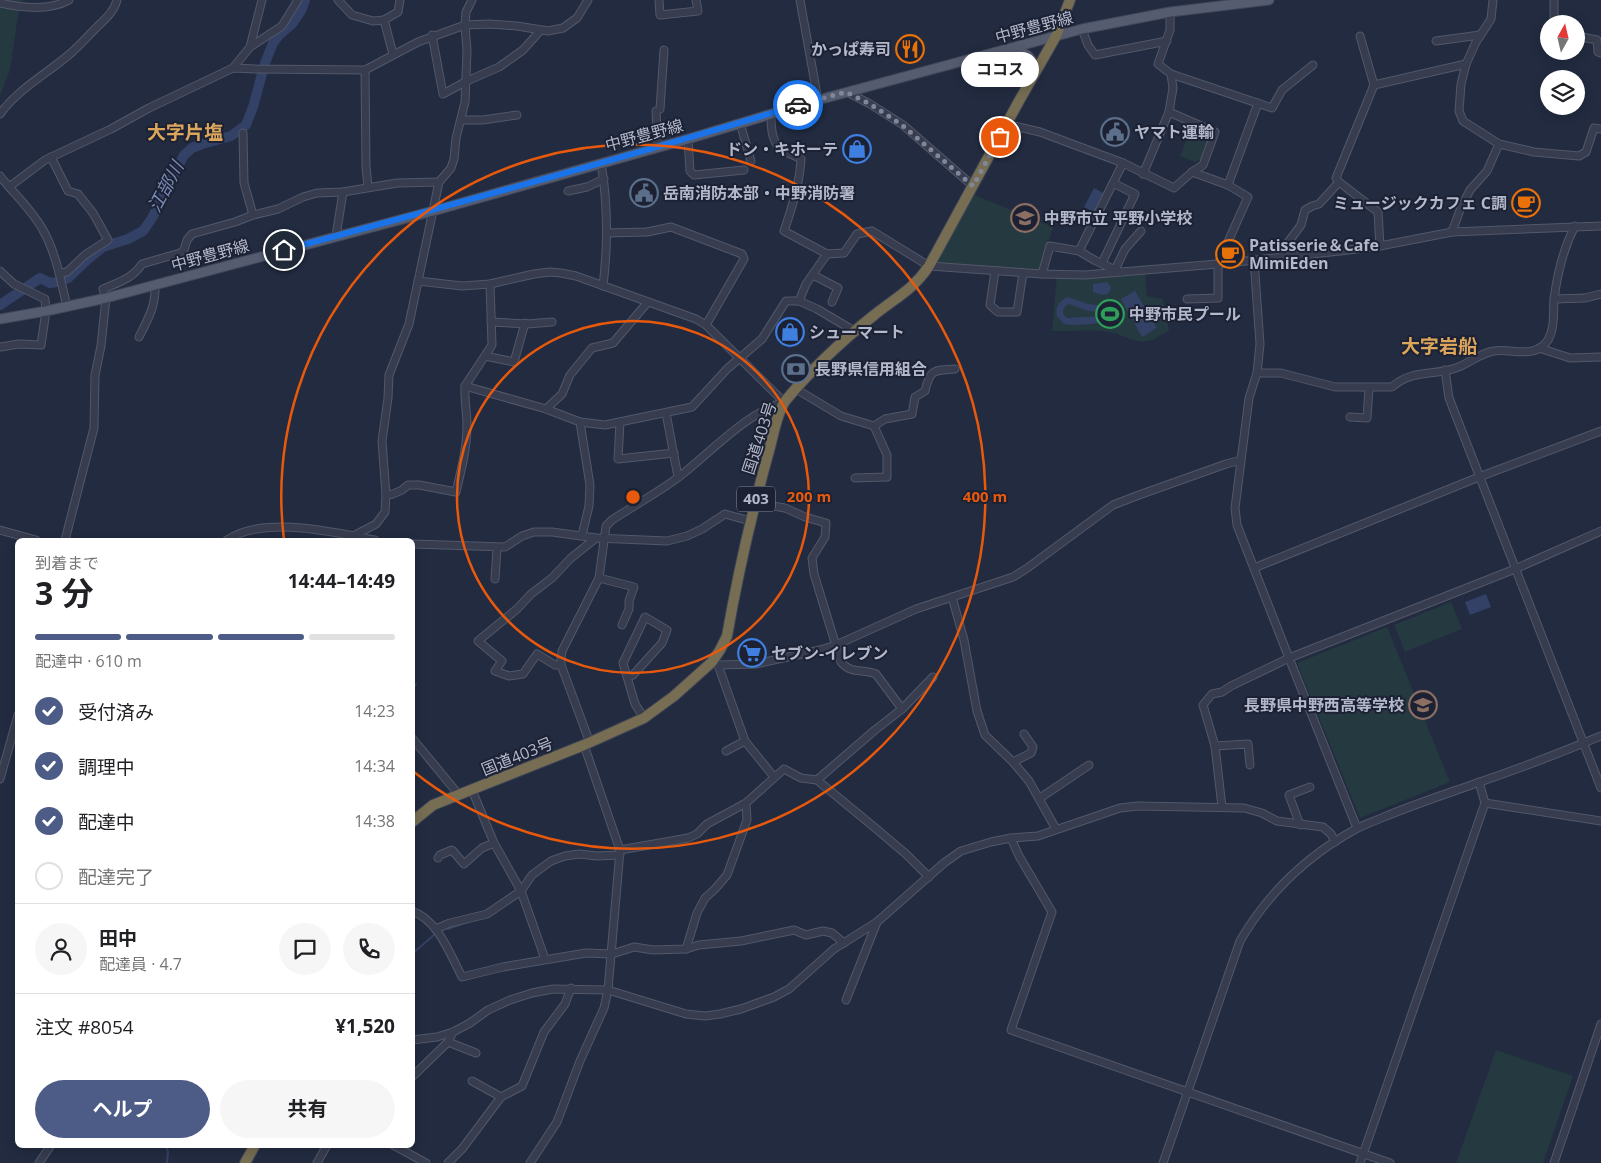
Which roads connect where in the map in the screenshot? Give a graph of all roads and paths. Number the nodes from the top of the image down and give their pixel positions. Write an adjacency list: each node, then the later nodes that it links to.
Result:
1 (69, 0): 16 (street)
2 (116, 0): 47 (street)
3 (262, 0): 30 (street)
4 (298, 0): 30 (street)
5 (338, 0): 19 (street)
6 (400, 0): 19 (street)
7 (472, 0): 20 (street)
8 (588, 0): 22 (street)
9 (659, 0): 10 (street)
10 (696, 0)
11 (800, 0): 44 (street)
12 (1070, 0): 24 (highway, 国道403号 / 403)
13 (1269, 0): 17 (main road, 中野豊野線)
14 (1493, 0): 26 (street)
15 (1554, 0): 18 (street)
16 (0, 3)
17 (1170, 12): 21 (main road, 中野豊野線); 28 (street)
18 (1554, 15)
19 (384, 20): 34 (street)
20 (465, 25): 22 (street); 23 (street); 41 (street)
21 (1082, 29): 24 (main road, 中野豊野線); 28 (street)
22 (540, 31): 41 (street)
23 (432, 36): 34 (street); 41 (street)
24 (1056, 36): 32 (main road, 中野豊野線); 40 (highway, 国道403号 / 403)
25 (1360, 36): 42 (street)
26 (1480, 36): 29 (street); 35 (street)
27 (1585, 38): 33 (street)
28 (1167, 41): 39 (street)
29 (1436, 41)
30 (250, 47): 37 (street)
31 (664, 50): 57 (street)
32 (1007, 50): 40 (main road); 43 (main road, 中野豊野線)
33 (1601, 53)
34 (392, 54): 38 (street)
35 (1466, 64): 42 (street); 56 (street)
36 (1313, 65): 45 (street)
37 (234, 68): 38 (street); 58 (street)
38 (365, 70): 73 (street)
39 (1171, 74): 45 (street); 46 (street)
40 (1030, 80): 52 (highway, 国道403号 / 403)
41 (467, 81): 50 (street)
42 (1374, 85): 68 (street)
43 (846, 92): 44 (main road, 中野豊野線); 71 (street)
44 (818, 100): 48 (main road, 中野豊野線)
45 (1258, 103): 70 (street)
46 (1169, 112): 63 (street); 64 (street)
47 (0, 114)
48 (771, 114): 51 (main road, 中野豊野線); 86 (street)
49 (517, 115): 50 (street)
50 (462, 120): 67 (street)
51 (740, 123): 55 (main road, 中野豊野線); 59 (street)
52 (1006, 124): 61 (street); 71 (highway, 国道403号 / 403)
53 (1601, 129): 56 (street)
54 (243, 133): 77 (street)
55 (688, 139): 57 (main road, 中野豊野線); 62 (street)
56 (1499, 144): 81 (street)
57 (658, 148): 60 (main road, 中野豊野線)
58 (51, 157): 72 (street); 96 (street)
59 (751, 161)
60 (601, 162): 66 (street); 76 (main road, 中野豊野線)
61 (1123, 163): 64 (street); 69 (street)
62 (744, 170)
63 (1192, 172): 64 (street); 70 (street)
64 (1142, 174)
65 (0, 176): 72 (street)
66 (604, 179): 74 (street); 82 (street)
67 (439, 182): 73 (street); 76 (street)
68 (1339, 182): 84 (street); 87 (street)
69 (1113, 183): 85 (street); 89 (street)
70 (1228, 185): 90 (street)
71 (973, 186): 91 (highway, 国道403号 / 403)
72 (9, 187): 96 (street)
73 (368, 187): 75 (street)
74 (568, 191)
75 (343, 192): 77 (street); 83 (street)
76 (432, 211): 83 (main road, 中野豊野線); 99 (street)
77 (253, 215): 104 (street)
78 (1575, 226): 79 (street); 81 (street); 105 (street)
79 (1601, 226)
80 (1141, 231): 93 (street)
81 (1452, 232): 84 (street)
82 (607, 233): 102 (street); 116 (street)
83 (336, 236): 101 (main road, 中野豊野線)
84 (1380, 246): 87 (street)
85 (1079, 251): 89 (street); 98 (street)
86 (827, 254): 91 (street); 97 (street)
87 (1282, 257): 88 (street)
88 (1254, 260): 90 (street); 126 (street)
89 (1102, 263): 93 (street)
90 (1218, 264): 93 (street); 106 (street)
91 (930, 266): 92 (street); 117 (highway, 国道403号 / 403)
92 (995, 271): 95 (street); 95 (street)
93 (1118, 271): 98 (street)
94 (0, 272): 111 (street)
95 (1023, 273): 98 (street)
96 (60, 274): 110 (street)
97 (813, 274): 107 (street); 108 (street)
98 (1042, 274)
99 (418, 281): 100 (street); 143 (street)
100 (490, 284): 102 (street); 113 (street)
101 (155, 285): 104 (main road, 中野豊野線); 118 (street)
102 (603, 286): 109 (street)
103 (1601, 294): 105 (street)
104 (106, 298): 110 (main road, 中野豊野線); 150 (street)
105 (1554, 299): 120 (street)
106 (1187, 300)
107 (799, 301): 117 (street); 122 (street)
108 (832, 302)
109 (647, 303): 116 (street); 131 (street)
110 (67, 307): 111 (main road, 中野豊野線)
111 (46, 311): 112 (main road, 中野豊野線); 119 (street)
112 (0, 319)
113 (491, 322): 115 (street); 121 (street)
114 (552, 322): 115 (street)
115 (525, 324): 121 (street)
116 (706, 325): 122 (street)
117 (856, 332): 129 (highway, 国道403号 / 403)
118 (139, 337)
119 (0, 347)
120 (1540, 348): 123 (street); 125 (street)
121 (485, 356): 127 (street)
122 (740, 358): 130 (street); 132 (street)
123 (1600, 359)
124 (955, 369): 136 (street)
125 (1446, 370): 128 (street); 141 (street)
126 (1257, 373): 128 (street); 139 (street)
127 (466, 386): 131 (street); 143 (street)
128 (1369, 388): 133 (street)
129 (796, 389): 130 (highway, 国道403号 / 403); 136 (street)
130 (784, 402): 140 (street); 144 (highway, 国道403号 / 403)
131 (546, 410): 134 (street)
132 (666, 412): 135 (street); 138 (street)
133 (1350, 418)
134 (580, 422): 135 (street); 148 (street)
135 (620, 422): 138 (street)
136 (874, 426): 142 (street)
137 (1601, 431): 141 (street)
138 (674, 453): 140 (street)
139 (1241, 460): 156 (street); 160 (street)
140 (678, 477): 153 (street)
141 (1479, 477): 156 (street); 157 (street)
142 (855, 478)
143 (386, 495): 152 (street)
144 (754, 503): 145 (highway, 国道403号 / 403); 162 (street)
145 (750, 521): 153 (street); 164 (highway, 国道403号 / 403)
146 (0, 530): 149 (street)
147 (1601, 532): 157 (street)
148 (582, 535): 153 (street); 155 (street)
149 (29, 538)
150 (66, 538)
151 (230, 538): 152 (street)
152 (352, 538)
153 (600, 538): 158 (street); 165 (street)
154 (415, 544): 155 (street)
155 (496, 548): 159 (street)
156 (1254, 568): 163 (street)
157 (1515, 569): 163 (street); 175 (street)
158 (599, 578): 161 (street); 165 (street)
159 (495, 579)
160 (952, 597): 162 (street); 179 (street)
161 (622, 625)
162 (836, 645): 164 (street); 168 (street)
163 (1288, 658): 177 (street); 199 (street)
164 (715, 663): 169 (highway, 国道403号 / 403); 173 (street)
165 (561, 665): 176 (street)
166 (627, 677): 166 (street); 169 (street)
167 (933, 677): 168 (street)
168 (902, 709): 184 (street)
169 (644, 718): 176 (highway, 国道403号 / 403)
170 (15, 726): 183 (street)
171 (1024, 734): 179 (street)
172 (1601, 736): 175 (street)
173 (745, 741): 178 (street); 182 (street)
174 (415, 742): 189 (street)
175 (1583, 743): 185 (street); 187 (street)
176 (587, 744): 188 (highway, 国道403号 / 403); 204 (street)
177 (1215, 746): 181 (street); 195 (street)
178 (726, 751)
179 (1013, 762): 191 (street)
180 (1089, 765): 191 (street)
181 (1250, 765)
182 (774, 777): 184 (street); 193 (street)
183 (0, 779)
184 (817, 780): 206 (street)
185 (1479, 782): 194 (street); 199 (street)
186 (1310, 787): 190 (street)
187 (1601, 788)
188 (472, 790): 189 (highway, 国道403号 / 403); 203 (street)
189 (459, 795): 196 (highway, 国道403号 / 403)
190 (1289, 795): 192 (street); 198 (street)
191 (1040, 798): 200 (street)
192 (1281, 798)
193 (746, 803): 204 (street); 212 (street)
194 (1485, 803): 197 (street); 231 (street)
195 (1222, 807): 198 (street); 200 (street)
196 (415, 820)
197 (1601, 821)
198 (1300, 825): 202 (street)
199 (1357, 828): 202 (street)
200 (1056, 829): 201 (street)
201 (1011, 838): 206 (street); 225 (street)
202 (1335, 842): 225 (street)
203 (494, 843): 205 (street); 207 (street)
204 (620, 853): 207 (street); 213 (street)
205 (438, 858)
206 (928, 877): 209 (street)
207 (521, 891): 210 (street); 214 (street)
208 (415, 912): 210 (street)
209 (878, 922): 211 (street); 217 (street)
210 (436, 929): 214 (street)
211 (844, 943): 212 (street); 216 (street)
212 (686, 949): 213 (street)
213 (612, 954): 214 (street); 216 (street)
214 (545, 959)
215 (571, 988): 216 (street); 219 (street); 226 (street)
216 (608, 990): 237 (street)
217 (846, 1000)
218 (1601, 1024): 241 (street)
219 (453, 1032): 220 (street); 221 (street)
220 (415, 1040)
221 (448, 1042): 222 (street); 223 (street)
222 (476, 1052)
223 (415, 1074)
224 (472, 1081): 226 (street)
225 (1188, 1093): 231 (street); 238 (street)
226 (501, 1097): 236 (street)
227 (49, 1148): 232 (street)
228 (253, 1148): 233 (highway)
229 (324, 1148): 234 (street)
230 (398, 1148): 235 (street)
231 (1363, 1154): 239 (street); 240 (street)
232 (39, 1163)
233 (245, 1163)
234 (317, 1163)
235 (426, 1163)
236 (448, 1163)
237 (530, 1163)
238 (1163, 1163)
239 (1360, 1163)
240 (1390, 1163)
241 (1554, 1163)

